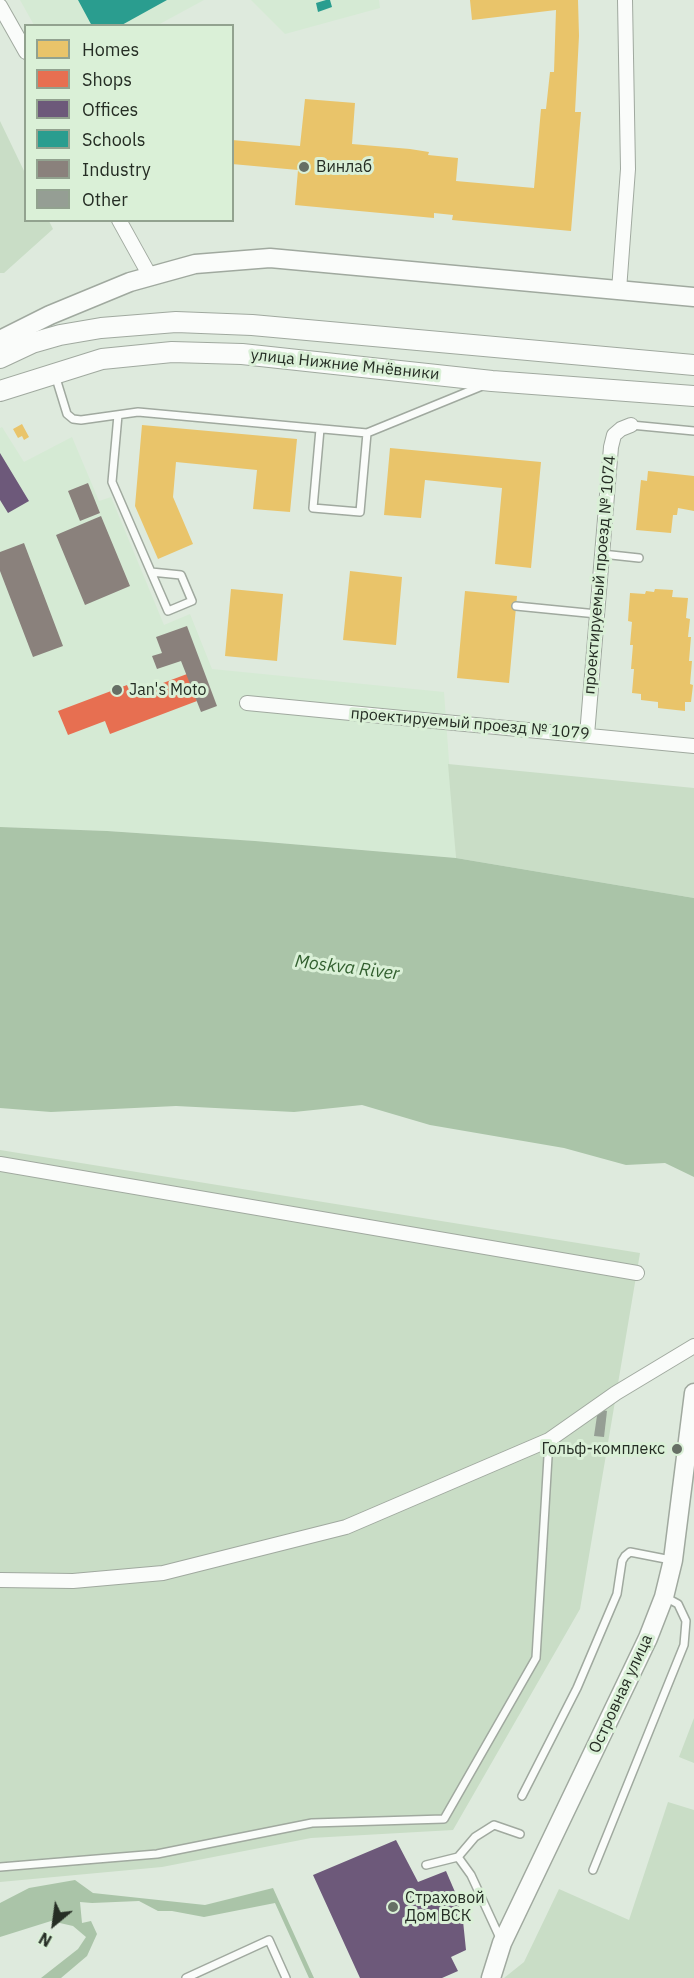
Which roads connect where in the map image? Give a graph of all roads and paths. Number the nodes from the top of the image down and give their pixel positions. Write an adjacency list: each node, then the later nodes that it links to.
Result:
1 (625, 0): 6 (street)
2 (0, 6): 3 (street)
3 (24, 48)
4 (120, 222): 5 (street)
5 (150, 276): 6 (street); 8 (street)
6 (619, 290): 7 (street)
7 (694, 297)
8 (0, 340)
9 (0, 358): 10 (main road, улица Нижние Мнёвники)
10 (694, 365)
11 (54, 372): 12 (main road, улица Нижние Мнёвники); 13 (main road, улица Нижние Мнёвники); 15 (lane)
12 (492, 381): 14 (main road, улица Нижние Мнёвники); 19 (lane)
13 (0, 391)
14 (694, 396)
15 (118, 415): 17 (lane); 22 (lane)
16 (631, 425): 18 (lane); 20 (street, проектируемый проезд № 1074)
17 (320, 429): 19 (lane); 19 (lane)
18 (694, 431)
19 (367, 433)
20 (602, 554): 21 (lane); 24 (street, проектируемый проезд № 1074)
21 (639, 558)
22 (151, 573): 22 (lane)
23 (516, 606): 24 (lane)
24 (597, 614): 26 (street, проектируемый проезд № 1074)
25 (246, 703): 26 (street, проектируемый проезд № 1079)
26 (587, 735): 27 (street, проектируемый проезд № 1079)
27 (694, 746)
28 (0, 1164): 29 (street)
29 (637, 1273)
30 (694, 1346): 32 (street)
31 (694, 1393): 33 (street, Островная улица)
32 (549, 1440): 34 (street); 40 (lane)
33 (673, 1560): 35 (street, Островная улица); 36 (lane)
34 (0, 1580)
35 (664, 1597): 41 (lane); 42 (street, Островная улица)
36 (522, 1796)
37 (520, 1834): 38 (lane)
38 (458, 1857): 39 (lane); 42 (lane)
39 (426, 1864)
40 (0, 1867)
41 (593, 1870)
42 (502, 1943): 45 (street, Островная улица)
43 (186, 1978): 44 (lane)
44 (286, 1978)
45 (491, 1978)

